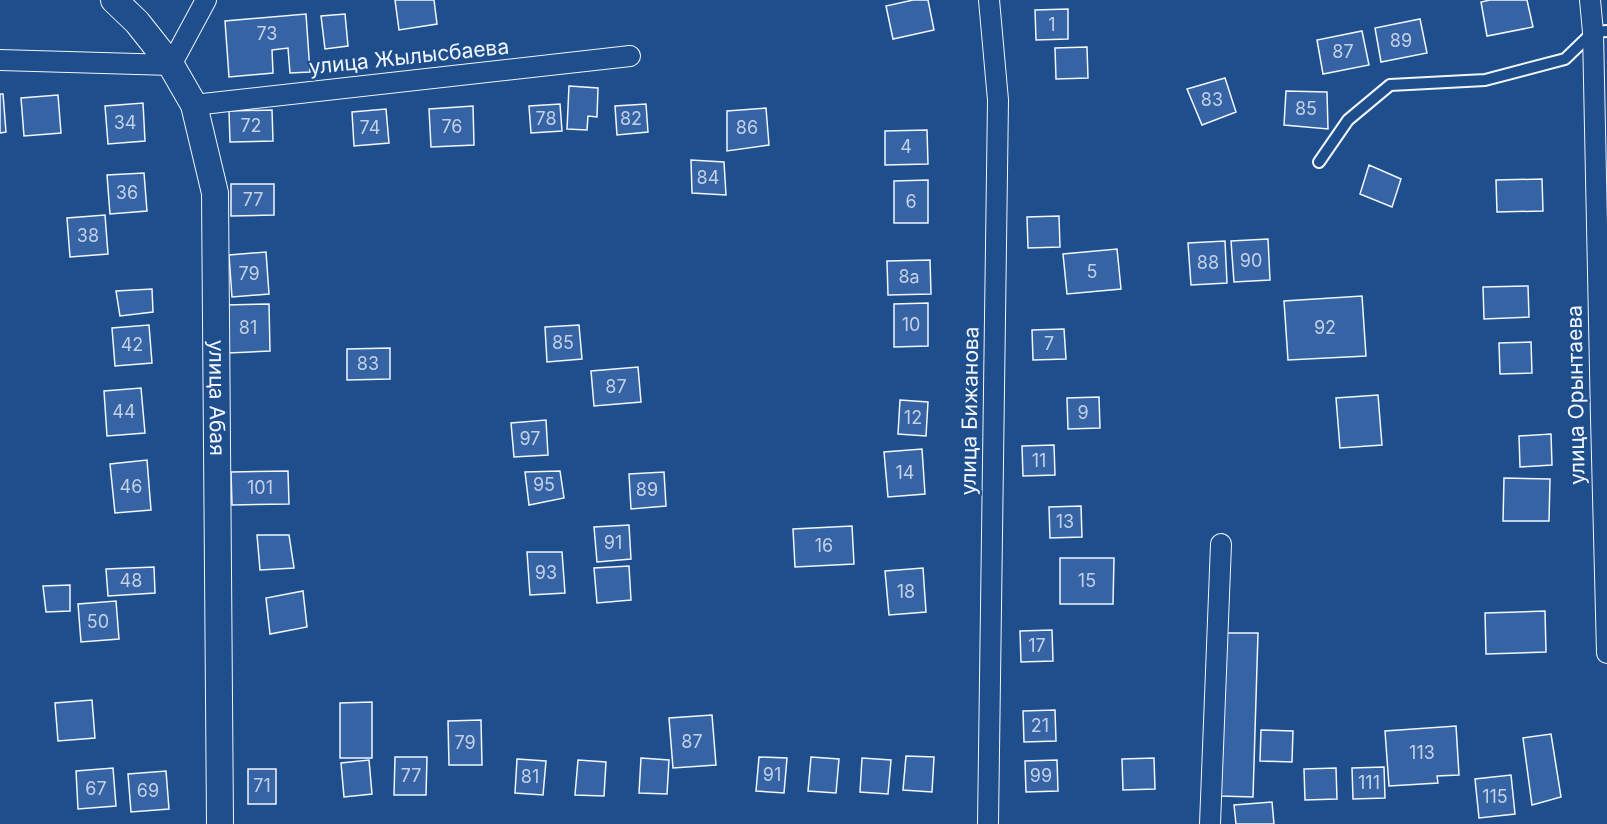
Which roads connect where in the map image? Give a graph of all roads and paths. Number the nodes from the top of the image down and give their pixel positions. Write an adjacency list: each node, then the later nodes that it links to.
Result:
1 (114, 0): 8 (street, улица Абая)
2 (206, 0): 8 (street)
3 (989, 0): 16 (street, улица Бижанова)
4 (1590, 0): 5 (street, улица Орынтаева)
5 (1600, 32): 10 (street, улица Орынтаева); 11 (lane)
6 (630, 56): 9 (street, улица Жылысбаева)
7 (0, 60): 8 (street)
8 (171, 65): 9 (street, улица Абая)
9 (194, 105): 15 (street, улица Абая)
10 (1601, 134): 12 (street, улица Орынтаева)
11 (1319, 162)
12 (1604, 418): 14 (street, улица Орынтаева)
13 (1221, 544): 17 (street)
14 (1607, 653)
15 (220, 824)
16 (988, 824)
17 (1210, 824)

